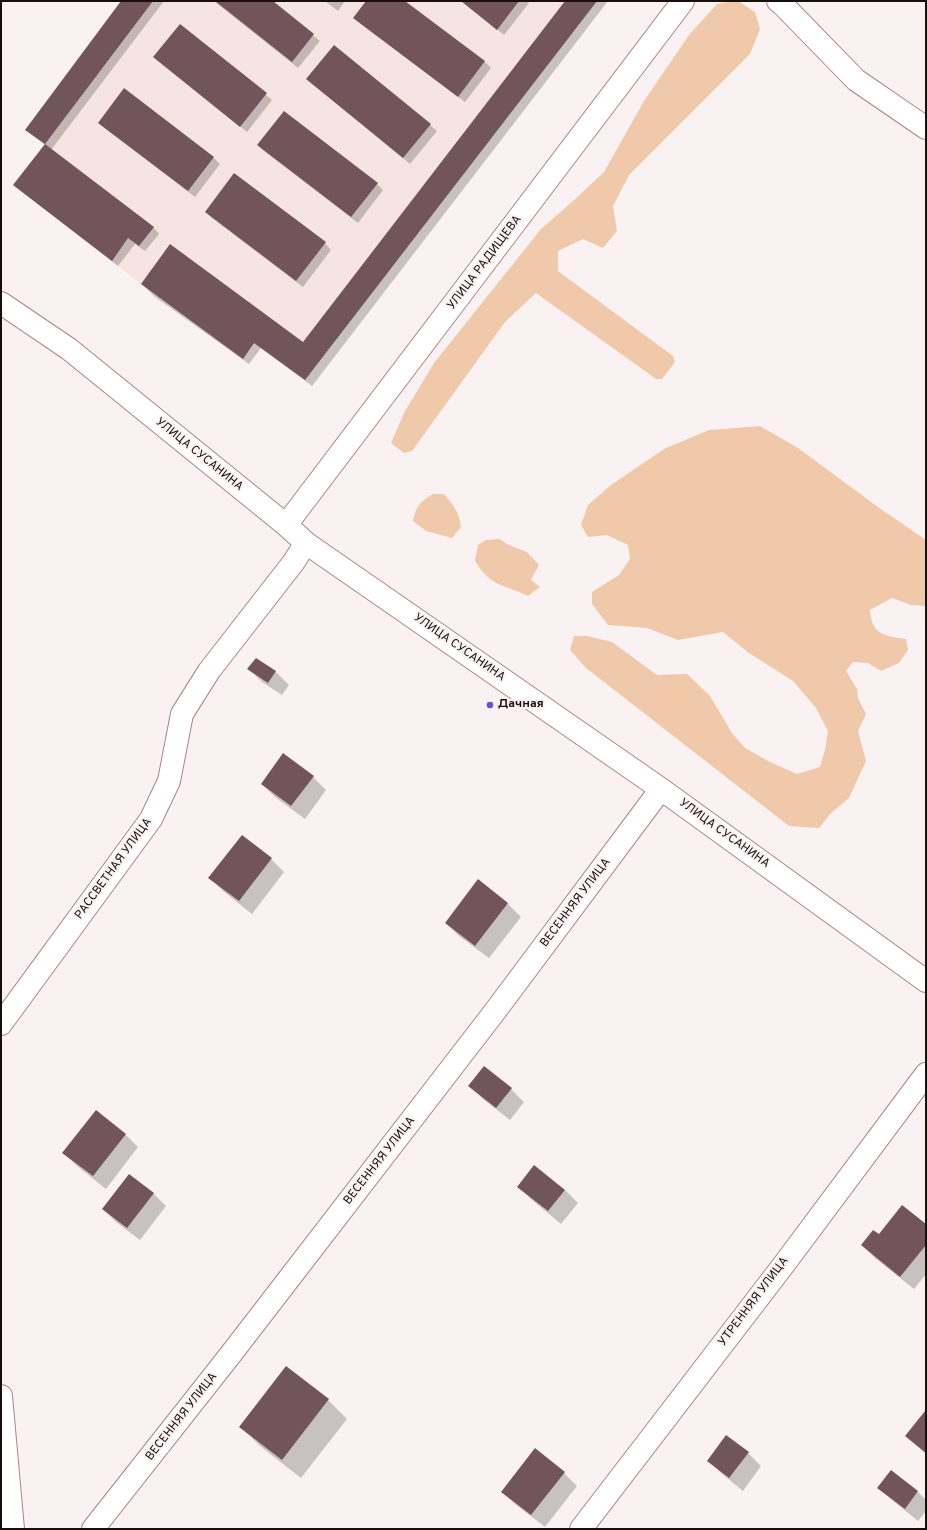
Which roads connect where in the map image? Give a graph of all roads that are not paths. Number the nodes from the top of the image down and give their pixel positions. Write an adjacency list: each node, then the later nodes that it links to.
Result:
1 (683, 1): 5 (street, УЛИЦА РАДИЩЕВА)
2 (778, 1): 3 (street)
3 (926, 128)
4 (1, 303): 5 (street, УЛИЦА СУСАНИНА)
5 (286, 525): 6 (street, УЛИЦА СУСАНИНА)
6 (306, 543): 7 (street, УЛИЦА СУСАНИНА); 9 (street, РАССВЕТНАЯ УЛИЦА)
7 (662, 788): 8 (street, УЛИЦА СУСАНИНА); 13 (street, ВЕСЕННЯЯ УЛИЦА)
8 (926, 981)
9 (1, 1024)
10 (926, 1074): 14 (street, УТРЕННЯЯ УЛИЦА)
11 (1, 1396): 12 (street)
12 (13, 1529)
13 (93, 1529)
14 (580, 1529)

